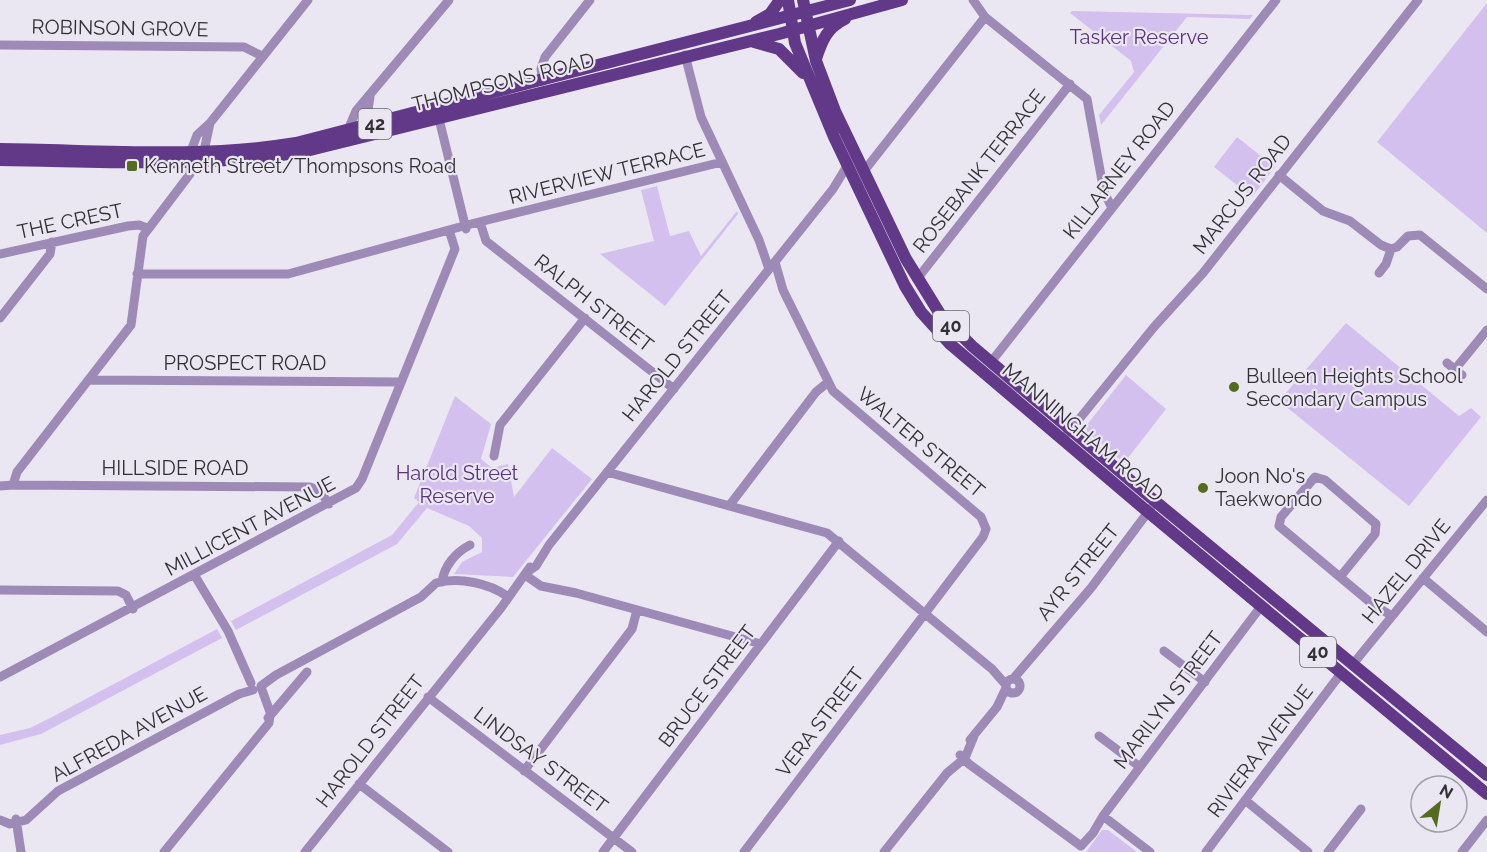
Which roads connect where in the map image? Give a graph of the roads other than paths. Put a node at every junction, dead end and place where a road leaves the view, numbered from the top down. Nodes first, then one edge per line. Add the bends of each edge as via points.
1 (308, 0) edge
2 (449, 0) edge
3 (590, 0) edge
4 (780, 0) edge
5 (788, 0) edge
6 (850, 0) edge
7 (902, 0) edge
8 (973, 0) edge
9 (1276, 0) edge
10 (1418, 0) edge
11 (827, 2) edge
12 (804, 5) edge
13 (860, 12) junction
14 (789, 16) junction
15 (985, 17) junction
16 (807, 26) junction
17 (792, 30) junction
18 (747, 35) junction
19 (0, 45) edge
20 (685, 56) junction
21 (260, 59) junction
22 (816, 61) junction
23 (808, 79) junction
24 (1070, 84) junction
25 (544, 86) junction
26 (370, 97) junction
27 (435, 116) junction
28 (367, 126) junction
29 (351, 130) junction
30 (361, 139) junction
31 (0, 149) edge
32 (195, 154) junction
33 (0, 160) edge
34 (722, 162) junction
35 (848, 166) junction
36 (864, 171) junction
37 (1280, 175) junction
38 (856, 183) junction
39 (1104, 186) junction
40 (832, 189) junction
41 (1119, 199) junction
42 (1112, 208) junction
43 (481, 224) junction
44 (465, 227) junction
45 (147, 228) junction
46 (450, 232) junction
47 (759, 240) junction
48 (52, 242) junction
49 (1391, 249) junction
50 (0, 254) edge
51 (772, 265) junction
52 (1379, 273) dead end
53 (137, 274) junction
54 (916, 279) junction
55 (1487, 289) edge
56 (783, 290) junction
57 (0, 318) edge
58 (585, 318) junction
59 (1487, 330) edge
60 (991, 362) junction
61 (1455, 369) dead end
62 (89, 380) junction
63 (400, 382) junction
64 (827, 383) junction
65 (674, 389) junction
66 (1074, 432) junction
67 (1064, 440) junction
68 (494, 456) dead end
69 (607, 472) junction
70 (13, 485) junction
71 (0, 486) edge
72 (1487, 500) edge
73 (1156, 501) junction
74 (329, 504) junction
75 (729, 506) junction
76 (1148, 513) junction
77 (839, 541) junction
78 (470, 545) dead end
79 (197, 574) junction
80 (525, 575) junction
81 (1340, 577) junction
82 (1423, 578) junction
83 (442, 582) junction
84 (0, 590) edge
85 (508, 597) junction
86 (1262, 605) junction
87 (133, 609) junction
88 (637, 610) junction
89 (925, 613) junction
90 (1389, 620) junction
91 (1487, 632) edge
92 (761, 644) junction
93 (1164, 651) dead end
94 (1353, 664) junction
95 (308, 672) dead end
96 (1342, 672) junction
97 (0, 677) edge
98 (1205, 682) junction
99 (256, 685) junction
100 (1011, 685) junction
101 (428, 697) junction
102 (269, 710) junction
103 (1099, 736) dead end
104 (964, 757) junction
105 (1140, 767) junction
106 (524, 771) junction
107 (1487, 775) edge
108 (359, 784) junction
109 (1487, 794) edge
110 (1245, 800) junction
111 (1361, 809) dead end
112 (0, 815) edge
113 (1103, 816) junction
114 (1487, 819) edge
115 (0, 820) edge
116 (16, 820) junction
117 (614, 838) junction
118 (896, 839) junction
119 (1078, 849) edge
120 (21, 852) edge
121 (164, 852) edge
122 (305, 852) edge
123 (447, 852) edge
124 (603, 852) edge
125 (632, 852) edge
126 (744, 852) edge
127 (884, 852) edge
128 (889, 852) edge
129 (1150, 852) edge
130 (1206, 852) edge
131 (1308, 852) edge
132 (1328, 852) edge
133 (1462, 852) edge

1 - 21 street
2 - 26 street
3 - 25 street via 545,57 541,69
4 - 18 main road
5 - 14 main road, MANNINGHAM ROAD / 40
6 - 11 main road, THOMPSONS ROAD / 42
7 - 13 main road, THOMPSONS ROAD / 42
8 - 15 street
9 - 41 street, KILLARNEY ROAD
10 - 37 street, MARCUS ROAD
11 - 12 main road, THOMPSONS ROAD / 42
12 - 14 main road, THOMPSONS ROAD / 42
12 - 16 main road, MANNINGHAM ROAD / 40
13 - 16 main road, THOMPSONS ROAD / 42
13 - 22 main road via 828,30
14 - 17 main road, MANNINGHAM ROAD / 40
14 - 18 main road, THOMPSONS ROAD / 42
15 - 24 street
15 - 36 street
16 - 17 main road, THOMPSONS ROAD / 42
16 - 22 main road, MANNINGHAM ROAD / 40
17 - 18 main road, THOMPSONS ROAD / 42
17 - 23 main road, MANNINGHAM ROAD / 40
18 - 20 main road, THOMPSONS ROAD / 42
18 - 23 main road via 779,49
18 - 25 main road, THOMPSONS ROAD / 42
19 - 21 street, ROBINSON GROVE via 248,47
20 - 25 main road, THOMPSONS ROAD / 42
20 - 34 street, WALTER STREET via 699,112
21 - 32 street via 210,123
22 - 36 main road, MANNINGHAM ROAD / 40
23 - 35 main road, MANNINGHAM ROAD / 40
24 - 39 street via 1088,101
24 - 54 street, ROSEBANK TERRACE
25 - 27 main road, THOMPSONS ROAD / 42
26 - 28 street
26 - 29 street via 353,116
27 - 28 main road, THOMPSONS ROAD / 42
27 - 30 main road, THOMPSONS ROAD / 42
27 - 44 street
28 - 29 main road, THOMPSONS ROAD / 42
28 - 30 street
29 - 30 street
29 - 32 main road, THOMPSONS ROAD / 42 via 273,146
30 - 32 main road, THOMPSONS ROAD / 42 via 272,157
31 - 32 main road, THOMPSONS ROAD / 42
32 - 33 main road, THOMPSONS ROAD / 42
32 - 45 street via 190,174
34 - 43 street, RIVERVIEW TERRACE
34 - 47 street, WALTER STREET
35 - 38 main road, MANNINGHAM ROAD / 40
35 - 40 street, HAROLD STREET
36 - 54 main road, MANNINGHAM ROAD / 40
37 - 49 street via 1323,211 1350,221
37 - 66 street, MARCUS ROAD via 1203,273 1150,332
38 - 40 street via 845,182
38 - 67 main road, MANNINGHAM ROAD / 40 via 905,286 925,317 950,344
39 - 41 street
39 - 42 street
40 - 51 street, HAROLD STREET
41 - 42 street, KILLARNEY ROAD
42 - 60 street, KILLARNEY ROAD
43 - 44 street, RIVERVIEW TERRACE
43 - 58 street, RALPH STREET via 493,245
44 - 46 street, RIVERVIEW TERRACE
45 - 48 street, THE CREST via 128,226
45 - 53 street via 141,240
46 - 53 street, RIVERVIEW TERRACE via 279,275
46 - 63 street, MILLICENT AVENUE via 451,255
47 - 51 street, WALTER STREET
47 - 51 street, WALTER STREET via 770,251
48 - 50 street, THE CREST
48 - 57 street via 50,254
49 - 52 street
49 - 55 street via 1408,236 1420,235
51 - 56 street, WALTER STREET
51 - 56 street, WALTER STREET
51 - 65 street, HAROLD STREET
53 - 62 street via 131,325
54 - 60 main road, MANNINGHAM ROAD / 40 via 940,314
56 - 64 street, WALTER STREET
58 - 65 street, RALPH STREET
58 - 68 street via 500,425
59 - 61 street
60 - 66 main road, MANNINGHAM ROAD / 40
62 - 63 street, PROSPECT ROAD
62 - 70 street via 17,472
63 - 74 street, MILLICENT AVENUE via 360,483
64 - 75 street
64 - 89 street, WALTER STREET via 836,395 986,523 983,537
65 - 69 street, HAROLD STREET
66 - 67 street, MARCUS ROAD
66 - 73 main road, MANNINGHAM ROAD / 40
67 - 76 main road, MANNINGHAM ROAD / 40
69 - 75 street
69 - 80 street, HAROLD STREET via 536,566
70 - 71 street, HILLSIDE ROAD
70 - 74 street, HILLSIDE ROAD via 310,486 320,490
72 - 82 street, HAZEL DRIVE
73 - 76 street, AYR STREET
73 - 94 main road, MANNINGHAM ROAD / 40
74 - 79 street, MILLICENT AVENUE
75 - 77 street via 823,532
76 - 86 main road, MANNINGHAM ROAD / 40
76 - 100 street, AYR STREET
77 - 89 street
77 - 92 street, BRUCE STREET
78 - 83 street, ALFREDA AVENUE via 446,568
79 - 87 street, MILLICENT AVENUE
79 - 99 street
80 - 85 street, HAROLD STREET
80 - 88 street via 538,585
81 - 81 street via 1278,524 1315,477 1325,480 1376,524 1375,534
81 - 90 street
82 - 90 street, HAZEL DRIVE
82 - 91 street
83 - 85 street via 482,584
83 - 99 street, ALFREDA AVENUE
84 - 87 street via 118,591
85 - 101 street, HAROLD STREET
86 - 96 main road, MANNINGHAM ROAD / 40
86 - 98 street, MARILYN STREET
87 - 97 street, MILLICENT AVENUE
88 - 92 street
88 - 106 street via 632,628
89 - 100 street
89 - 126 street, VERA STREET
90 - 94 street, HAZEL DRIVE
92 - 117 street, BRUCE STREET
93 - 98 street
94 - 107 main road, MANNINGHAM ROAD / 40
95 - 102 street via 282,704
96 - 109 main road, MANNINGHAM ROAD / 40
96 - 110 street, RIVIERA AVENUE
98 - 105 street, MARILYN STREET
99 - 102 street
99 - 116 street, ALFREDA AVENUE via 58,791
100 - 104 street, AYR STREET via 965,745
101 - 106 street, LINDSAY STREET
101 - 108 street, HAROLD STREET
102 - 121 street via 261,730
103 - 105 street
104 - 118 street, AYR STREET via 952,762
104 - 119 street via 1072,837
105 - 113 street, MARILYN STREET
106 - 117 street, LINDSAY STREET
108 - 122 street, HAROLD STREET
108 - 123 street
110 - 130 street, RIVIERA AVENUE
110 - 131 street
111 - 132 street
112 - 116 street
113 - 119 street, MARILYN STREET
113 - 129 street
114 - 133 street
115 - 116 street
116 - 120 street
117 - 124 street, BRUCE STREET
117 - 125 street, LINDSAY STREET
118 - 127 street, AYR STREET
118 - 128 street, AYR STREET

